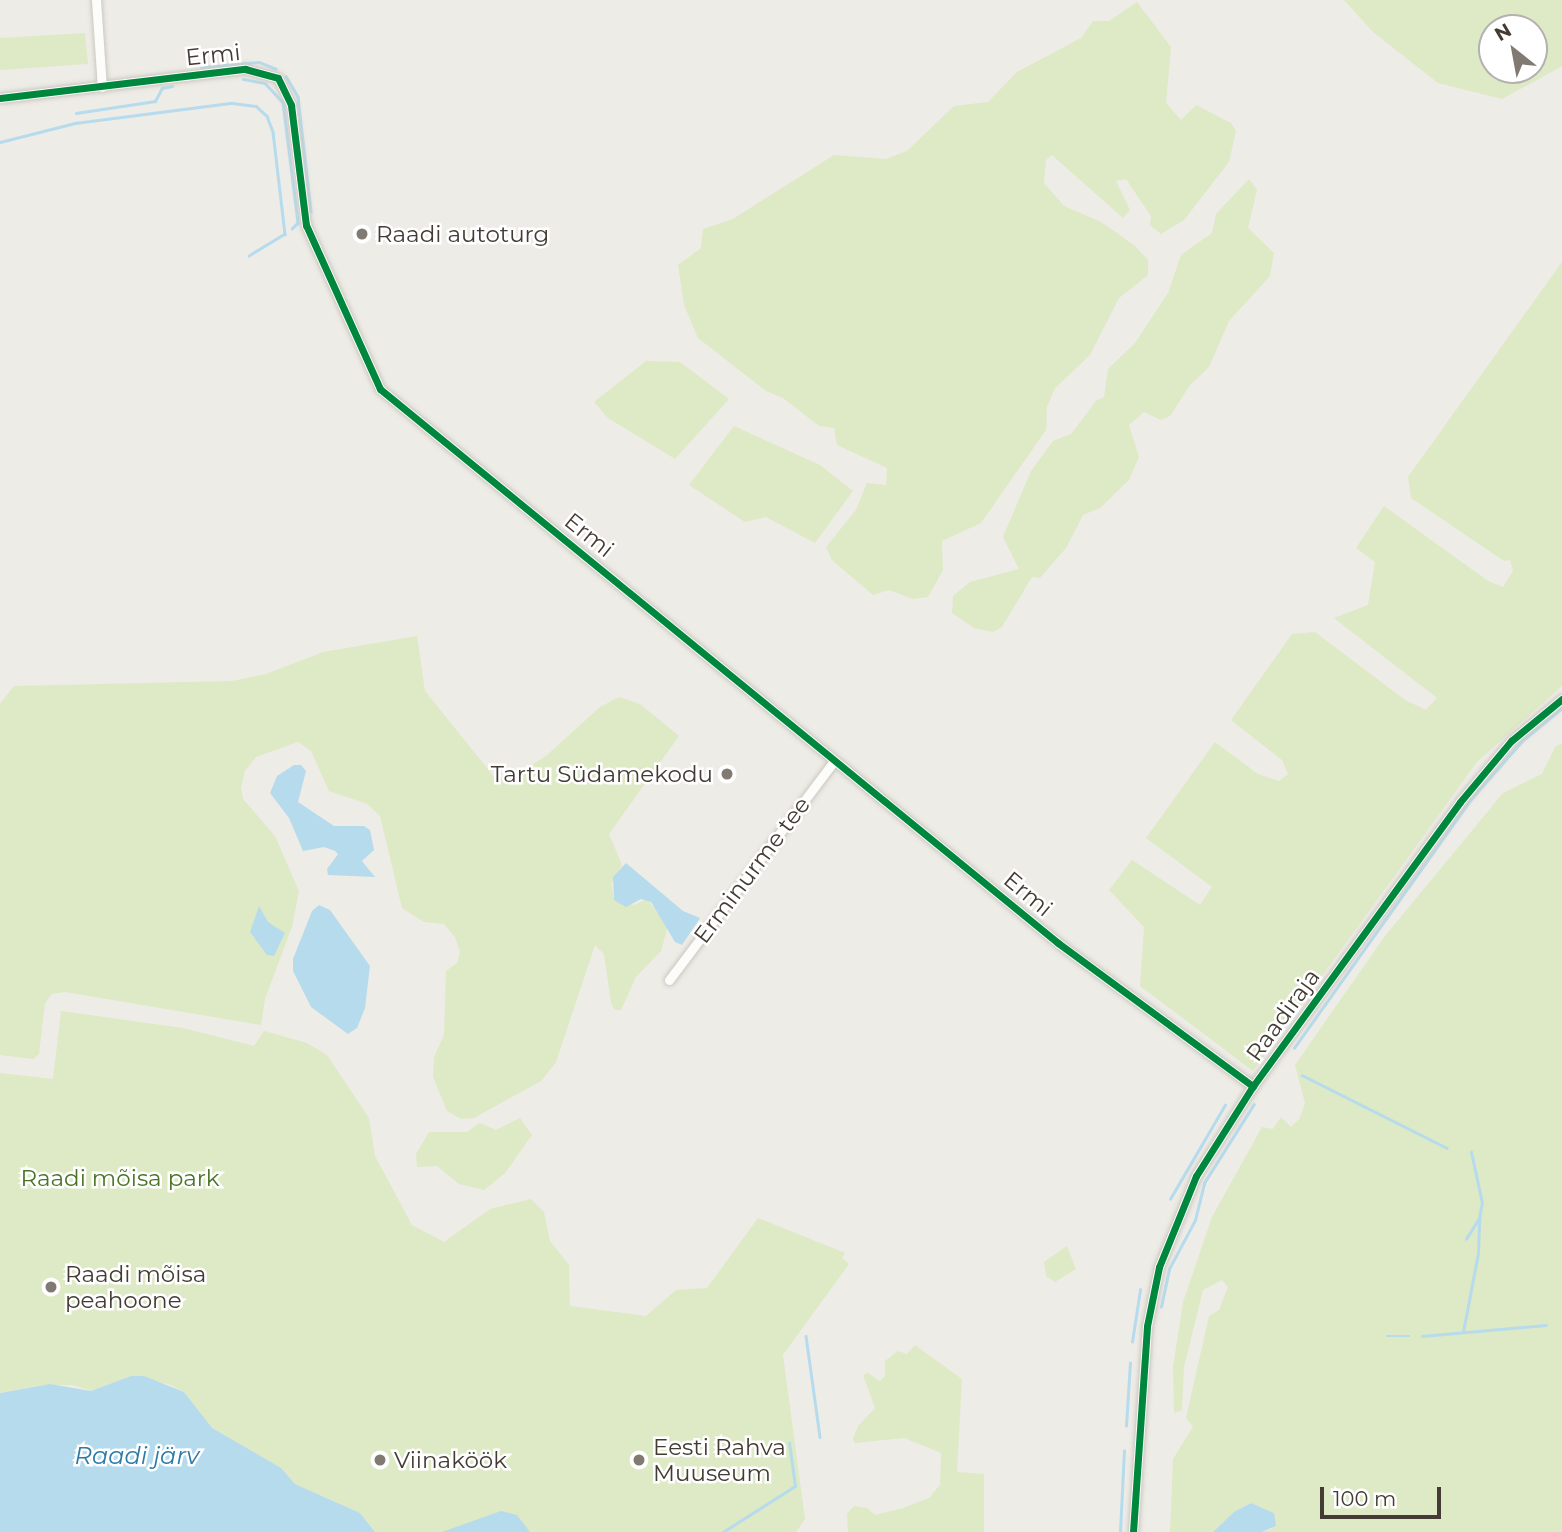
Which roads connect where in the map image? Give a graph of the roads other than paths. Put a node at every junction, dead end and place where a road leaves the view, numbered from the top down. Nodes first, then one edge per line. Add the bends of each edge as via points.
1 (96, 0) edge
2 (102, 87) junction
3 (1, 99) edge
4 (1562, 699) edge
5 (834, 761) junction
6 (669, 980) dead end
7 (1253, 1086) junction
8 (1133, 1532) edge

1 - 2 street
2 - 3 street, Ermi
2 - 5 street, Ermi via 245,69 278,78 291,105 306,225 380,389
4 - 7 street, Raadiraja via 1527,726 1481,775
5 - 6 street, Erminurme tee
5 - 7 street, Ermi via 1058,943
7 - 8 street, Raadiraja via 1196,1176 1156,1277 1143,1361

